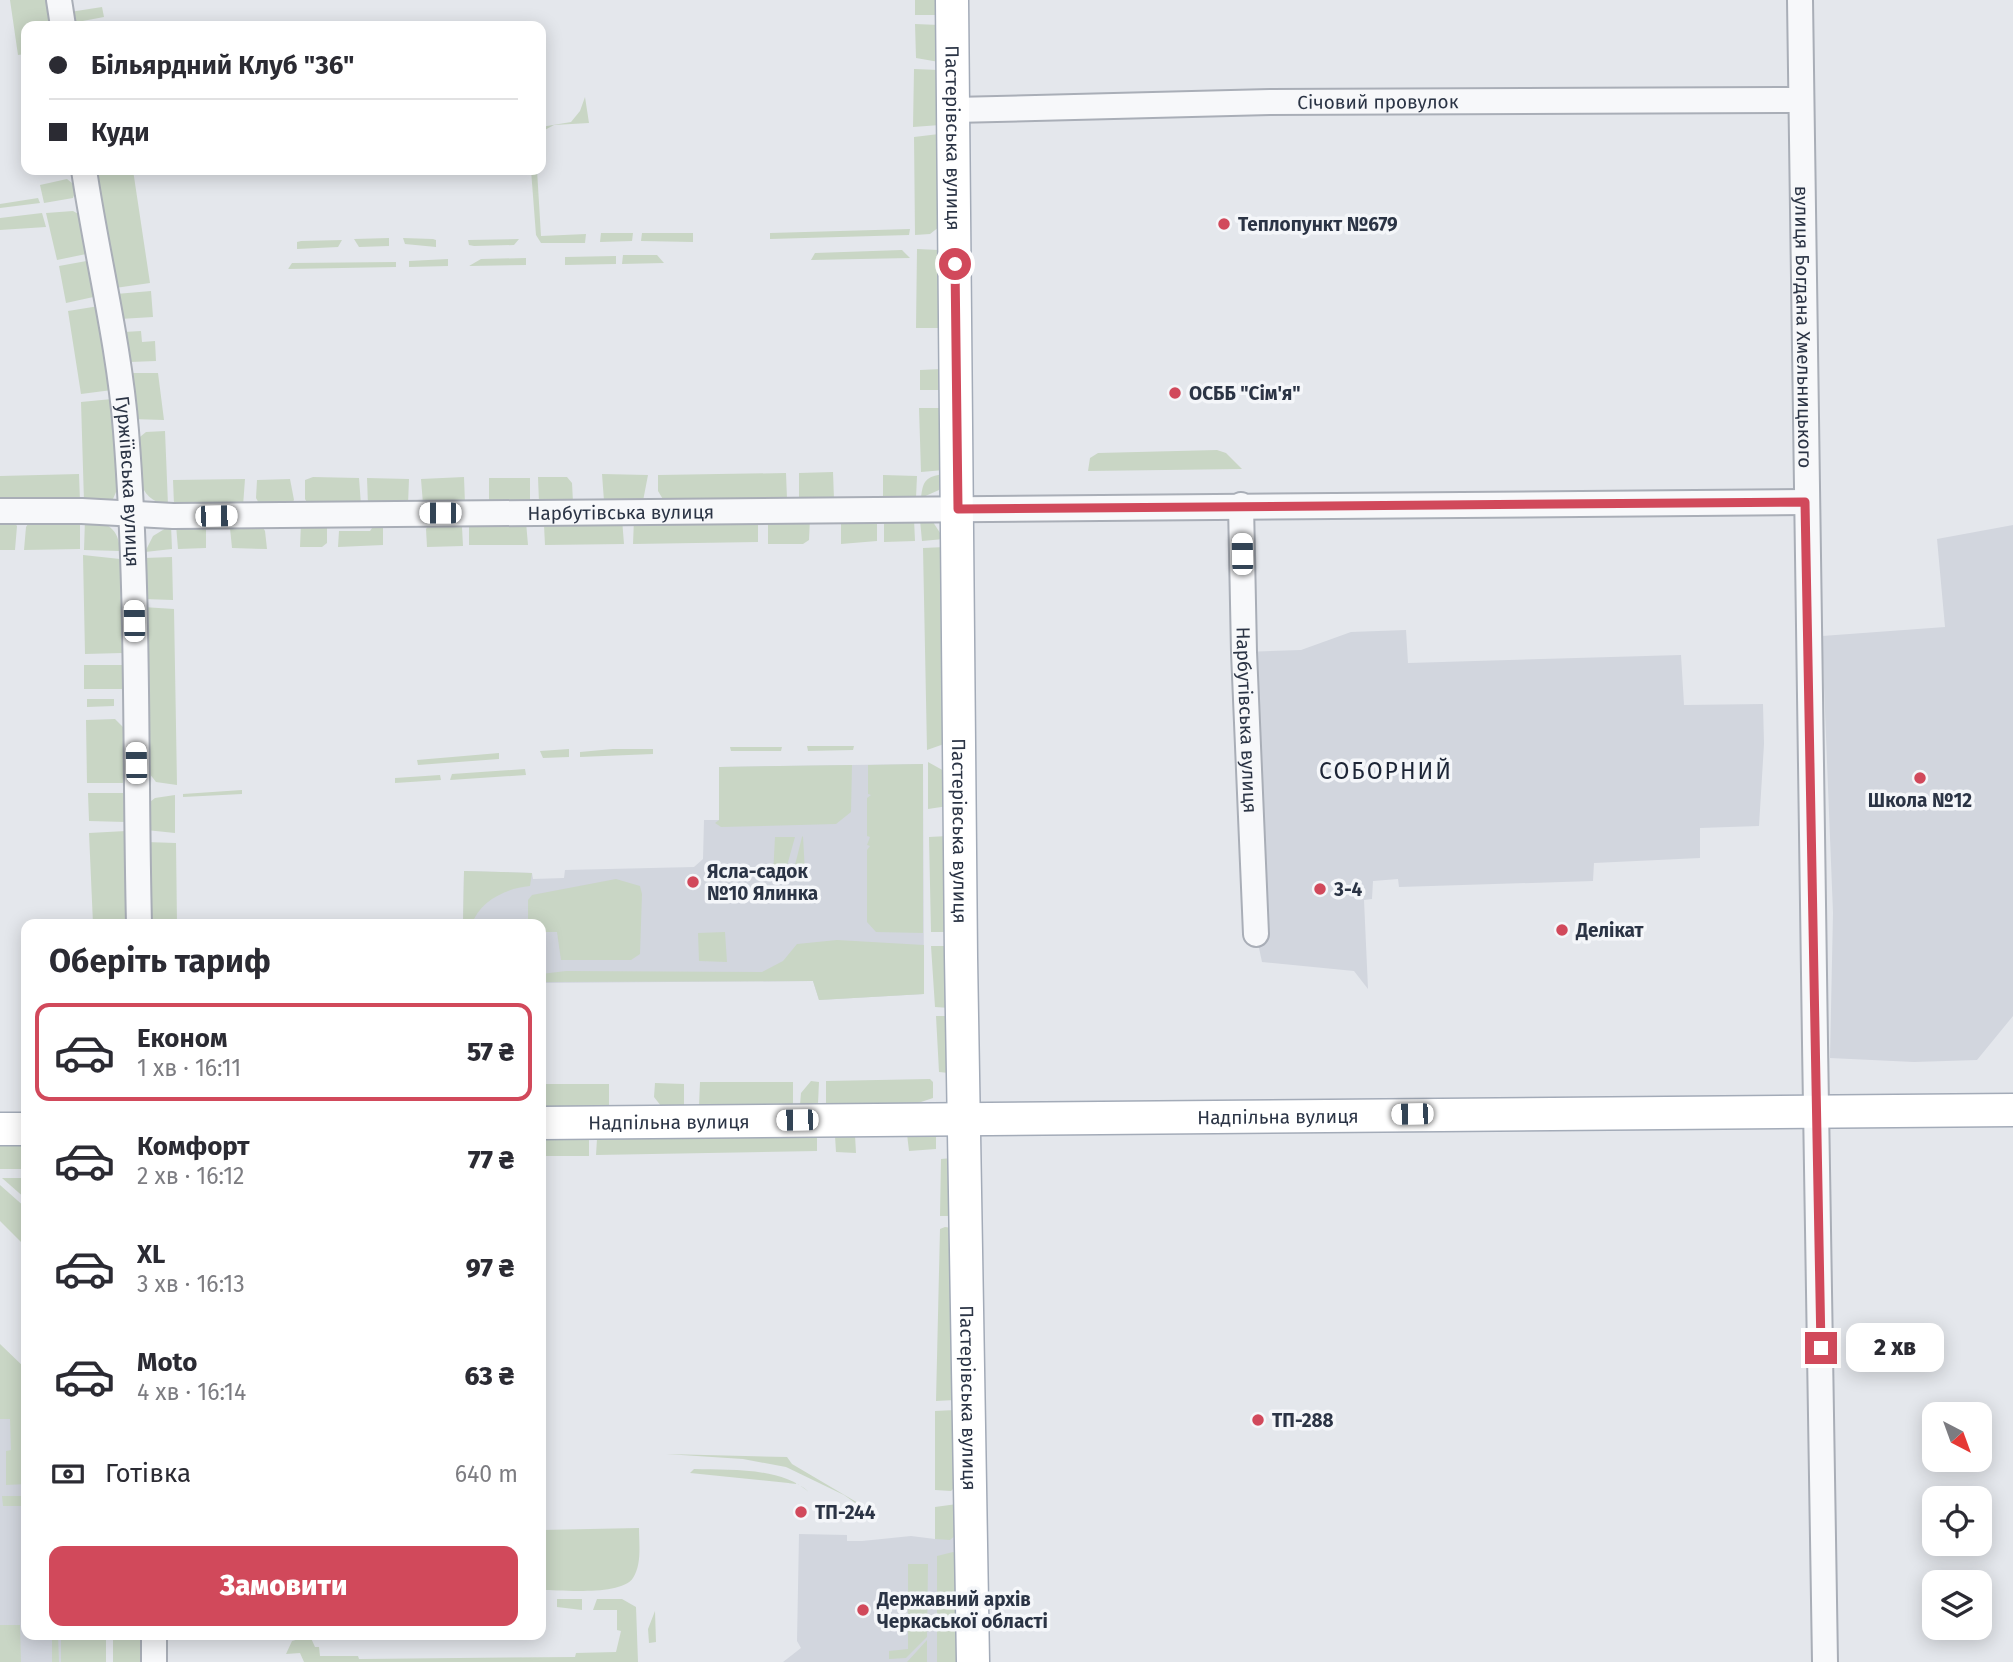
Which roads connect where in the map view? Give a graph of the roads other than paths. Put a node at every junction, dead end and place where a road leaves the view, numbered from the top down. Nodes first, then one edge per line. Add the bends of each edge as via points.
1 (60, 0) edge
2 (952, 0) edge
3 (1801, 0) edge
4 (62, 21) edge
5 (1801, 100) junction
6 (954, 110) junction
7 (85, 175) edge
8 (1805, 502) junction
9 (1241, 505) junction
10 (958, 509) junction
11 (0, 511) edge
12 (131, 513) junction
13 (139, 919) edge
14 (1256, 934) dead end
15 (2013, 1110) edge
16 (1817, 1111) junction
17 (964, 1118) junction
18 (546, 1123) edge
19 (0, 1129) edge
20 (21, 1129) edge
21 (154, 1640) edge
22 (154, 1662) edge
23 (973, 1662) edge
24 (1825, 1662) edge

1 - 4 street
2 - 6 main road, Пастерівська вулиця
3 - 5 street, вулиця Богдана Хмельницького
5 - 6 street, Січовий провулок via 1270,102
5 - 8 street, вулиця Богдана Хмельницького
6 - 10 main road, Пастерівська вулиця
7 - 12 street, Гуржіївська вулиця via 126,429
8 - 9 street, Нарбутівська вулиця
8 - 16 street, вулиця Богдана Хмельницького
9 - 10 street, Нарбутівська вулиця
9 - 14 street, Нарбутівська вулиця
10 - 12 street, Нарбутівська вулиця
10 - 17 main road, Пастерівська вулиця
11 - 12 street, Нарбутівська вулиця
12 - 13 street, Гуржіївська вулиця
15 - 16 main road, Надпільна вулиця
16 - 17 main road, Надпільна вулиця
16 - 24 street, вулиця Богдана Хмельницького
17 - 18 main road, Надпільна вулиця
17 - 23 main road, Пастерівська вулиця
19 - 20 main road
21 - 22 street

